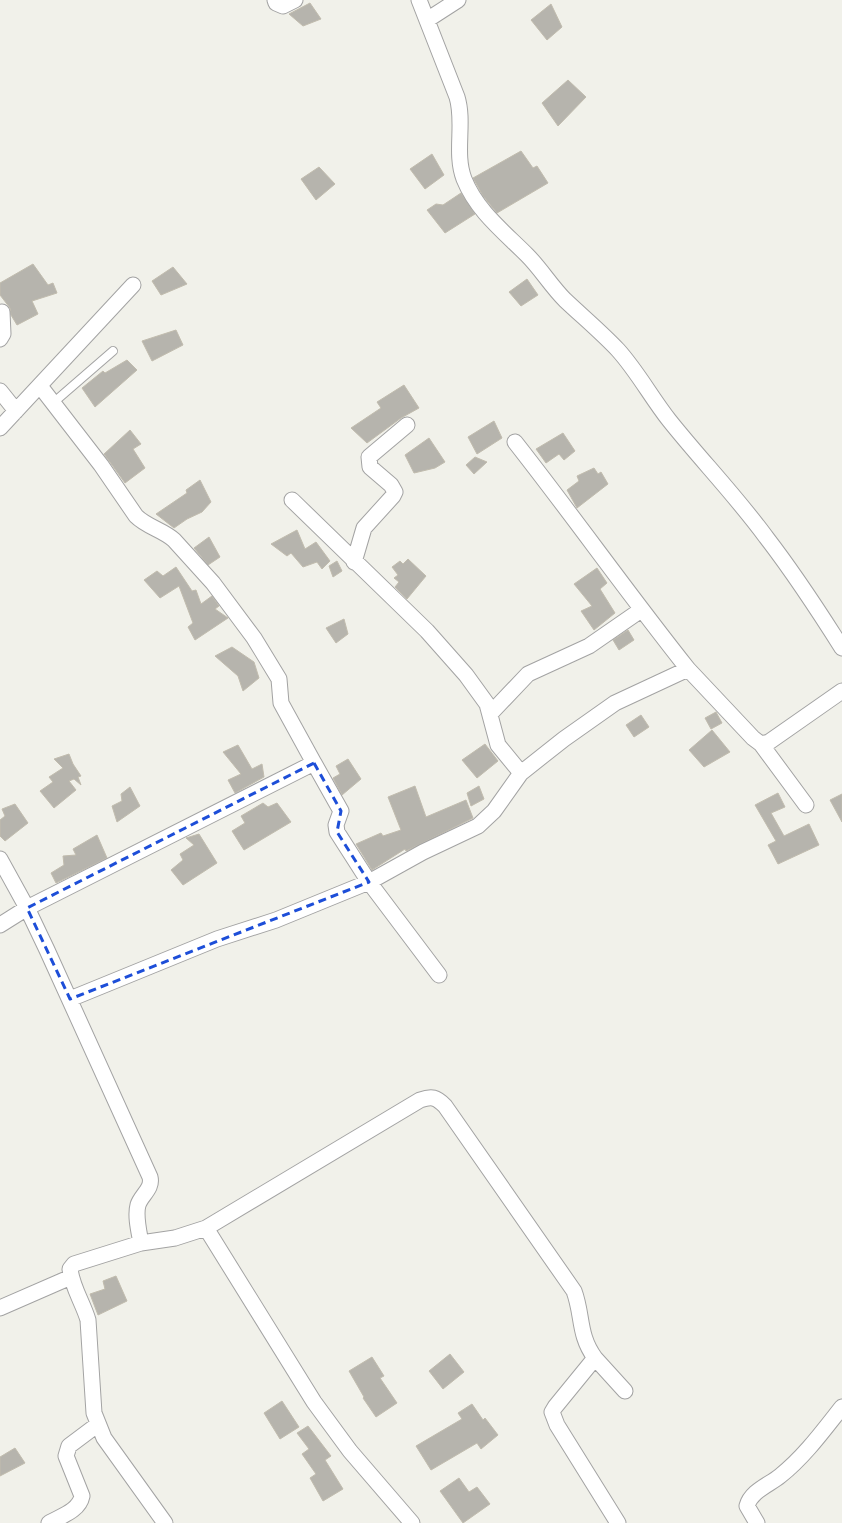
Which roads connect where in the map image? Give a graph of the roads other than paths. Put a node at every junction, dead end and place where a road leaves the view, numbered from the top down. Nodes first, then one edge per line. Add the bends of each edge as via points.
1 (275, 0) edge
2 (295, 0) edge
3 (419, 0) edge
4 (458, 0) edge
5 (427, 20) junction
6 (133, 285) dead end
7 (2, 312) dead end
8 (0, 339) edge
9 (113, 351) dead end
10 (40, 386) junction
11 (0, 391) edge
12 (52, 403) junction
13 (16, 411) junction
14 (407, 425) dead end
15 (0, 428) edge
16 (515, 442) dead end
17 (292, 500) dead end
18 (354, 562) junction
19 (641, 610) junction
20 (842, 648) edge
21 (688, 669) junction
22 (842, 691) edge
23 (490, 714) junction
24 (761, 744) junction
25 (314, 763) junction
26 (521, 773) junction
27 (806, 805) dead end
28 (0, 859) edge
29 (369, 882) junction
30 (27, 908) junction
31 (0, 925) edge
32 (439, 975) dead end
33 (70, 999) junction
34 (206, 1228) junction
35 (141, 1243) junction
36 (71, 1277) junction
37 (0, 1308) edge
38 (595, 1358) junction
39 (626, 1391) dead end
40 (842, 1407) edge
41 (98, 1425) junction
42 (49, 1523) edge
43 (165, 1523) edge
44 (412, 1523) edge
45 (618, 1523) edge
46 (757, 1523) edge

1 - 2 street via 283,6
3 - 5 street
4 - 5 street
5 - 20 street via 459,101 460,163 464,179 481,209 527,255 561,296 619,351 668,418 766,536
6 - 10 street
7 - 8 street via 3,334
9 - 12 lane
10 - 12 street
10 - 13 street
11 - 13 street
12 - 25 street via 101,465 136,516 174,540 213,583 254,638 279,679 281,703
13 - 15 street
14 - 18 street via 369,457 370,467 391,485 395,492 364,528
16 - 19 street
17 - 18 street
18 - 23 street via 427,631 466,675
19 - 21 street
19 - 23 street via 589,646 524,676
21 - 24 street
21 - 26 street via 610,706
22 - 24 street via 769,742
23 - 26 street via 498,744
24 - 27 street
25 - 29 street via 341,811 336,832
25 - 30 street
26 - 29 street via 494,811 478,826 423,852
28 - 30 street
29 - 32 street
29 - 33 street via 276,920 217,939
30 - 31 street
30 - 33 street
33 - 35 street via 150,1177 150,1186 137,1210
34 - 35 street via 175,1238
34 - 38 street via 420,1100 437,1098 574,1291 582,1334
34 - 44 street via 314,1402 350,1451
35 - 36 street via 74,1264 70,1269
36 - 37 street
36 - 41 street via 88,1320 94,1413
38 - 39 street
38 - 45 street via 552,1412 557,1425
40 - 46 street via 810,1448 782,1475 749,1499 747,1506
41 - 42 street via 66,1450 82,1496 81,1502 76,1508
41 - 43 street via 104,1438

